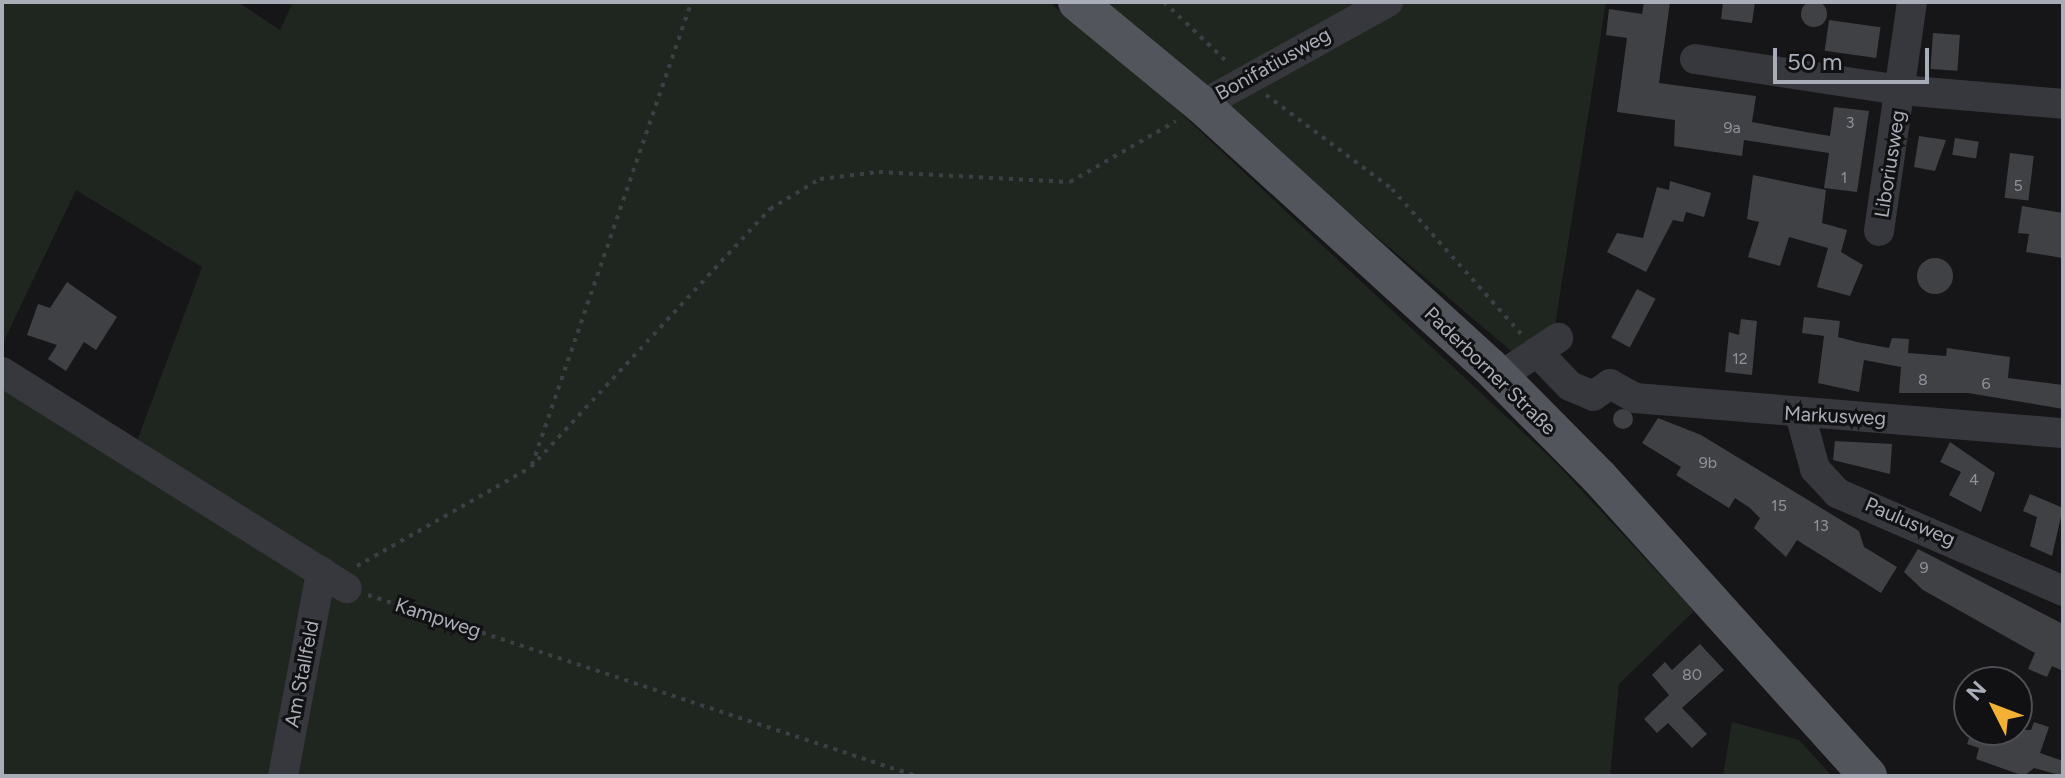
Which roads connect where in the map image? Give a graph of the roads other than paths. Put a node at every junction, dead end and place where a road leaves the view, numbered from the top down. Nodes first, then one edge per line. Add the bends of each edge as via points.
1 (1077, 2) edge
2 (1388, 2) edge
3 (1912, 2) edge
4 (1695, 59) dead end
5 (1901, 90) junction
6 (2063, 104) edge
7 (1202, 105) junction
8 (1879, 231) dead end
9 (2, 372) edge
10 (1499, 377) junction
11 (1800, 414) junction
12 (2063, 433) edge
13 (321, 572) junction
14 (347, 588) road end
15 (2063, 591) edge
16 (283, 776) edge
17 (1868, 776) edge

1 - 7 main road, Paderborner Straße
2 - 7 street, Bonifatiusweg via 1242,77
3 - 5 street, Liboriusweg
4 - 5 street
5 - 6 street
5 - 8 street, Liboriusweg
7 - 10 main road, Paderborner Straße
9 - 13 street
10 - 11 street, Markusweg via 1548,345 1570,386 1593,396 1610,384 1635,398
10 - 17 main road, Paderborner Straße
11 - 12 street, Markusweg
11 - 15 street, Paulusweg via 1815,469 1837,493
13 - 14 street
13 - 16 street, Am Stallfeld

